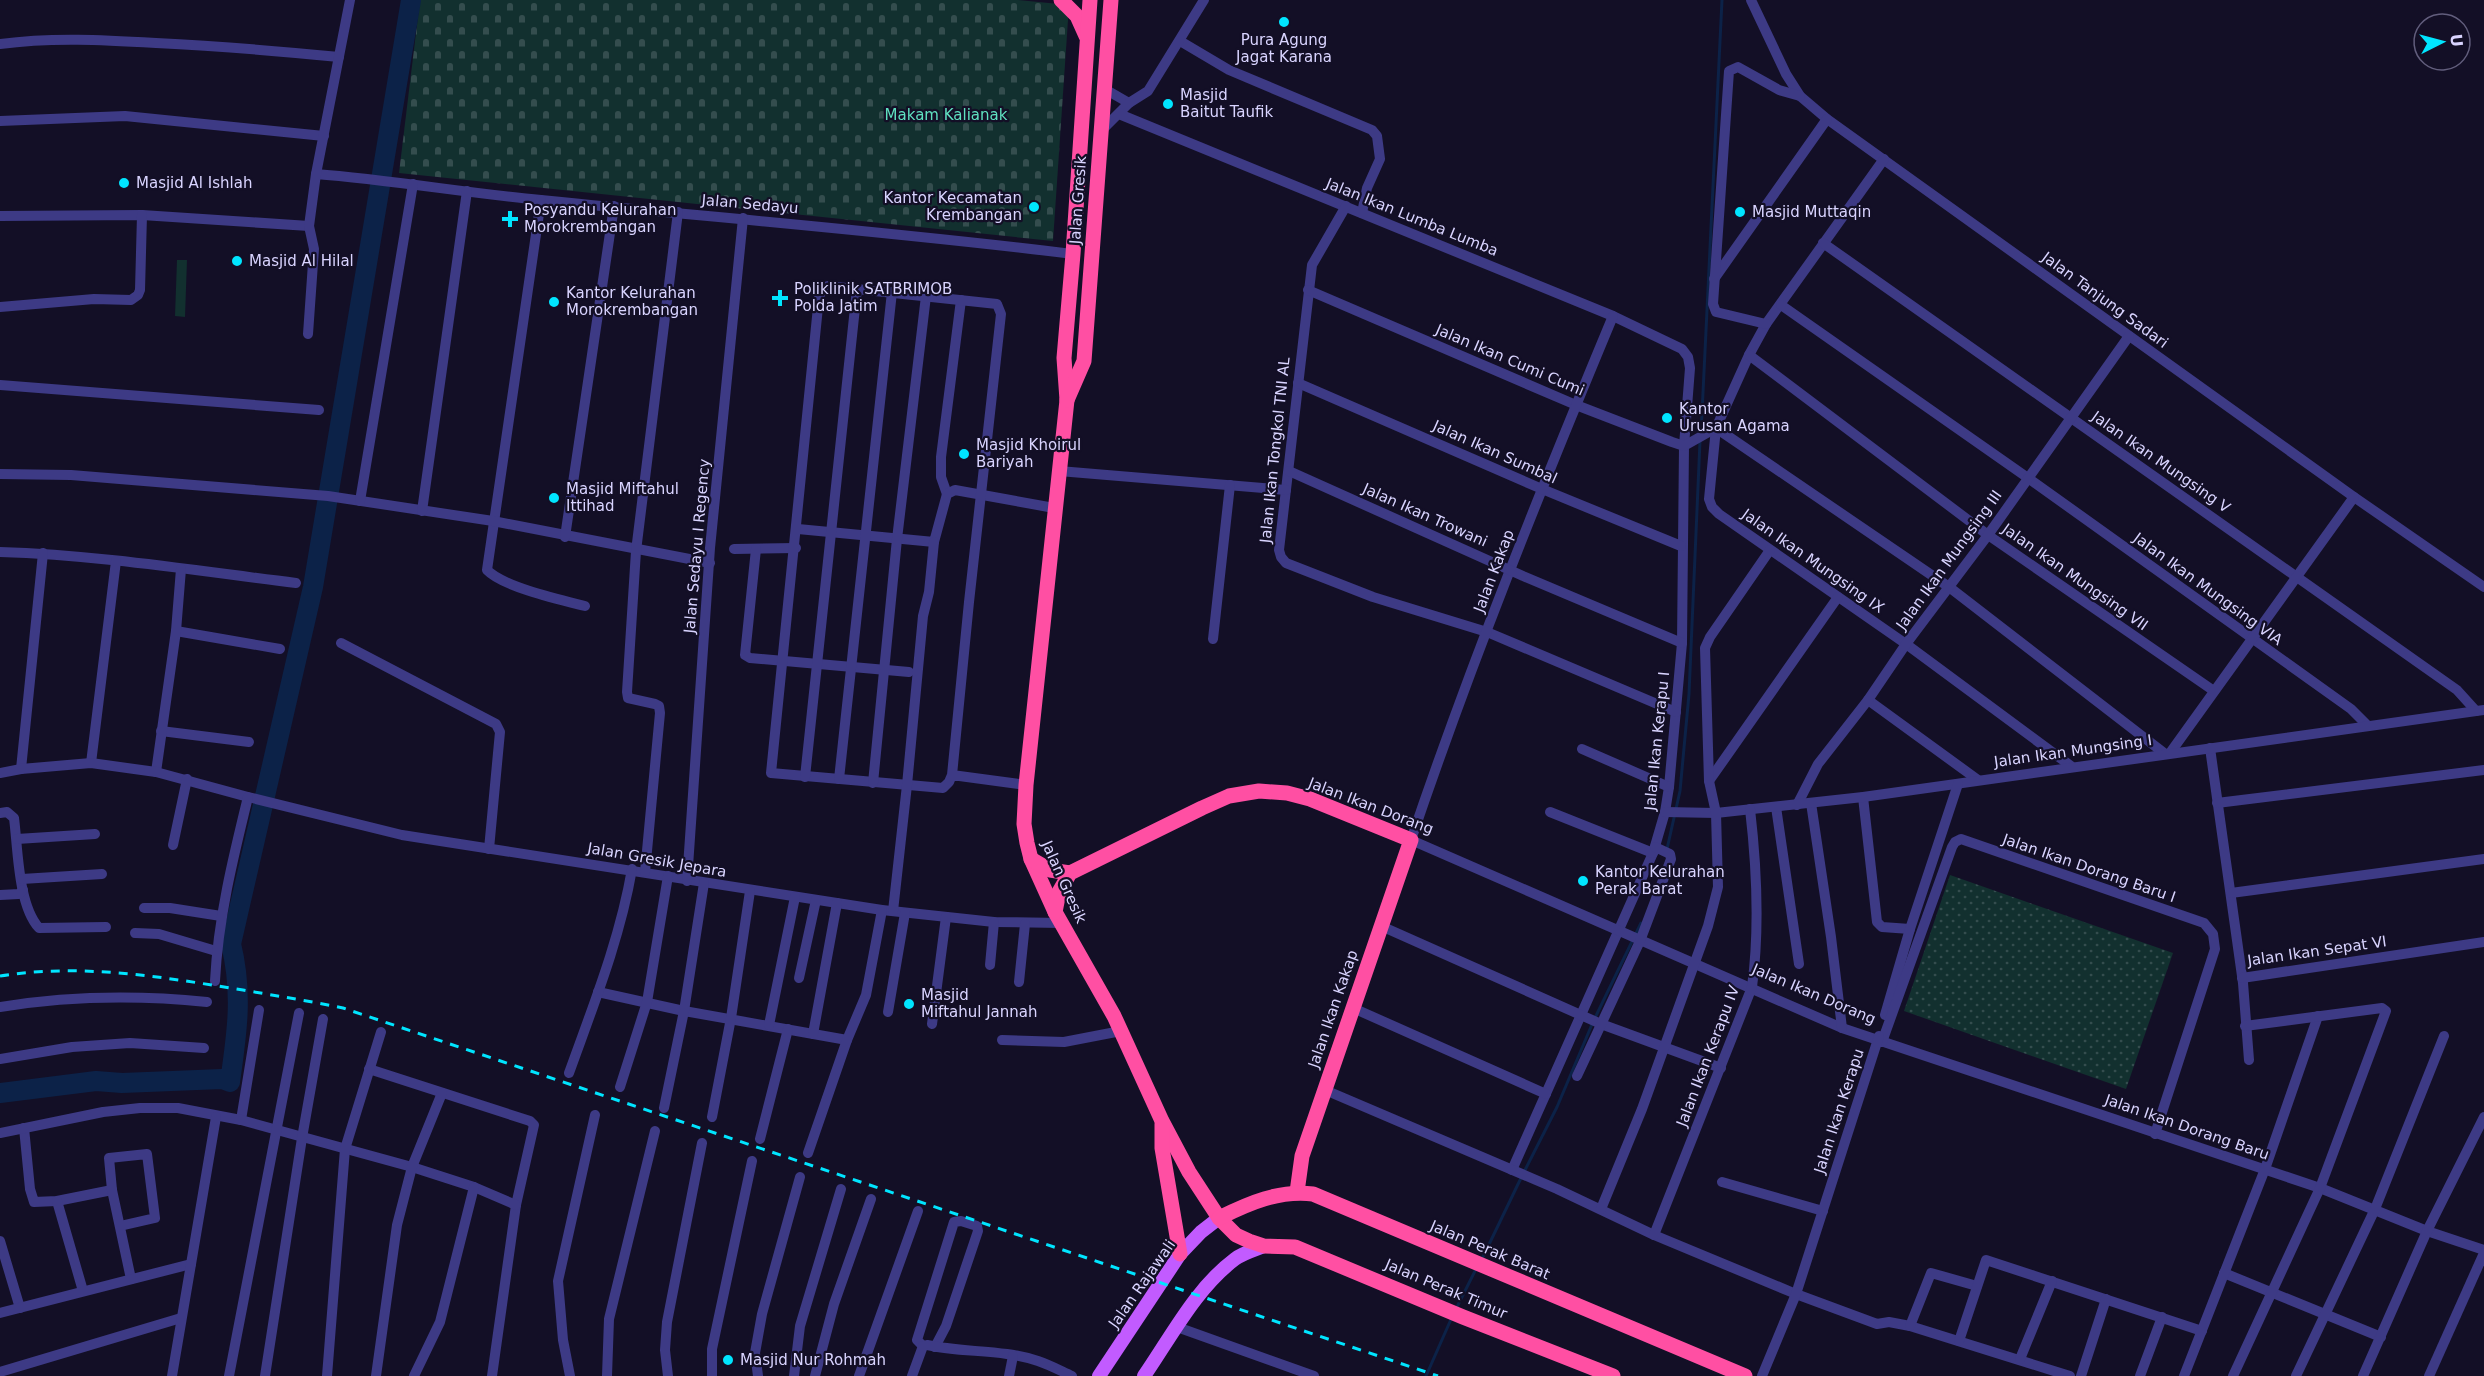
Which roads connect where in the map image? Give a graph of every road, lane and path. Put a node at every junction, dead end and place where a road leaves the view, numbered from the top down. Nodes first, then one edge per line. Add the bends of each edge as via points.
1 (350, 0) edge
2 (1061, 0) edge
3 (1090, 0) edge
4 (1111, 0) edge
5 (1204, 0) edge
6 (1751, 0) edge
7 (1088, 39) junction
8 (1180, 41) junction
9 (0, 44) edge
10 (339, 57) junction
11 (1103, 88) junction
12 (1800, 96) junction
13 (1129, 103) junction
14 (1119, 114) junction
15 (1827, 119) junction
16 (0, 121) edge
17 (1101, 131) junction
18 (324, 136) junction
19 (1884, 159) junction
20 (316, 174) junction
21 (413, 184) junction
22 (467, 191) junction
23 (541, 200) junction
24 (614, 206) junction
25 (1346, 207) junction
26 (678, 212) junction
27 (1362, 213) junction
28 (142, 215) junction
29 (0, 216) edge
30 (743, 218) junction
31 (309, 226) junction
32 (1823, 243) junction
33 (1073, 254) junction
34 (1714, 279) junction
35 (857, 289) junction
36 (1308, 290) junction
37 (892, 292) junction
38 (926, 296) junction
39 (962, 300) junction
40 (1781, 305) junction
41 (0, 307) edge
42 (1613, 316) junction
43 (1766, 324) junction
44 (308, 334) dead end
45 (2129, 336) junction
46 (1749, 355) junction
47 (1688, 357) joint
48 (1298, 382) junction
49 (0, 385) edge
50 (1067, 400) junction
51 (1576, 405) junction
52 (319, 410) dead end
53 (2071, 417) junction
54 (1715, 428) junction
55 (1684, 445) junction
56 (1059, 471) junction
57 (1289, 471) junction
58 (0, 474) edge
59 (2028, 478) junction
60 (1230, 485) junction
61 (1542, 489) junction
62 (1286, 490) junction
63 (982, 493) junction
64 (947, 494) junction
65 (2354, 497) junction
66 (360, 501) junction
67 (1054, 508) junction
68 (422, 511) junction
69 (493, 521) junction
70 (798, 529) junction
71 (830, 533) junction
72 (1988, 535) junction
73 (866, 536) junction
74 (565, 537) junction
75 (897, 539) junction
76 (934, 542) junction
77 (1681, 546) junction
78 (796, 548) junction
79 (734, 549) dead end
80 (756, 549) junction
81 (1770, 550) junction
82 (636, 551) junction
83 (0, 552) edge
84 (43, 553) junction
85 (116, 561) junction
86 (710, 563) junction
87 (181, 569) junction
88 (1510, 570) junction
89 (2297, 577) junction
90 (296, 583) dead end
91 (1949, 587) junction
92 (2484, 587) edge
93 (1838, 597) junction
94 (585, 606) dead end
95 (176, 631) junction
96 (1487, 632) junction
97 (1213, 639) dead end
98 (2252, 639) junction
99 (341, 643) dead end
100 (1682, 643) junction
101 (1906, 644) junction
102 (280, 649) dead end
103 (784, 661) junction
104 (816, 666) junction
105 (852, 666) junction
106 (885, 670) junction
107 (909, 672) dead end
108 (2214, 691) junction
109 (1868, 700) junction
110 (2480, 710) edge
111 (1676, 712) junction
112 (2368, 726) junction
113 (161, 731) junction
114 (249, 742) dead end
115 (2210, 748) junction
116 (1582, 749) dead end
117 (2167, 753) junction
118 (91, 762) junction
119 (2071, 766) junction
120 (21, 768) junction
121 (2484, 770) edge
122 (156, 772) junction
123 (0, 773) edge
124 (952, 775) junction
125 (805, 777) junction
126 (187, 779) junction
127 (839, 779) junction
128 (1978, 780) junction
129 (1709, 781) junction
130 (873, 783) junction
131 (1958, 784) junction
132 (908, 785) junction
133 (1026, 785) junction
134 (1669, 787) junction
135 (250, 797) junction
136 (1863, 797) junction
137 (1811, 803) junction
138 (2217, 803) junction
139 (1797, 805) junction
140 (1776, 807) junction
141 (1750, 809) junction
142 (1550, 812) dead end
143 (1670, 812) junction
144 (0, 813) edge
145 (1716, 813) junction
146 (95, 834) dead end
147 (17, 839) junction
148 (1411, 840) junction
149 (173, 845) dead end
150 (489, 849) junction
151 (1654, 850) junction
152 (1031, 859) junction
153 (2484, 859) edge
154 (632, 869) junction
155 (645, 872) junction
156 (1070, 873) junction
157 (102, 874) dead end
158 (669, 876) junction
159 (687, 879) junction
160 (704, 883) junction
161 (23, 885) junction
162 (750, 891) junction
163 (2231, 893) junction
164 (0, 894) edge
165 (795, 897) junction
166 (816, 900) junction
167 (837, 903) junction
168 (144, 908) dead end
169 (887, 911) junction
170 (905, 913) junction
171 (221, 916) junction
172 (946, 917) junction
173 (1058, 918) junction
174 (993, 922) junction
175 (1024, 924) junction
176 (1381, 926) junction
177 (106, 927) dead end
178 (1910, 929) junction
179 (1621, 930) junction
180 (135, 933) dead end
181 (1638, 940) junction
182 (2484, 942) edge
183 (216, 951) junction
184 (1694, 964) junction
185 (1799, 964) dead end
186 (990, 965) dead end
187 (799, 978) dead end
188 (2242, 978) junction
189 (215, 981) dead end
190 (1019, 982) dead end
191 (1752, 987) junction
192 (598, 992) junction
193 (207, 1002) dead end
194 (647, 1002) junction
195 (0, 1007) edge
196 (1353, 1008) junction
197 (259, 1010) dead end
198 (684, 1011) junction
199 (888, 1012) dead end
200 (299, 1013) dead end
201 (1584, 1015) junction
202 (2318, 1016) junction
203 (731, 1018) junction
204 (323, 1019) dead end
205 (1599, 1023) junction
206 (932, 1024) dead end
207 (769, 1026) junction
208 (2246, 1026) junction
209 (1842, 1028) junction
210 (788, 1029) junction
211 (1121, 1031) junction
212 (381, 1032) dead end
213 (813, 1034) junction
214 (2444, 1036) dead end
215 (847, 1040) junction
216 (1002, 1040) dead end
217 (1880, 1041) junction
218 (204, 1048) dead end
219 (1664, 1048) junction
220 (0, 1059) edge
221 (2249, 1060) dead end
222 (1720, 1068) junction
223 (369, 1069) junction
224 (569, 1073) dead end
225 (1577, 1076) dead end
226 (620, 1087) dead end
227 (1325, 1090) junction
228 (442, 1093) junction
229 (1546, 1094) junction
230 (664, 1108) dead end
231 (595, 1115) dead end
232 (216, 1117) junction
233 (712, 1117) dead end
234 (2484, 1117) edge
235 (241, 1120) junction
236 (1162, 1121) junction
237 (24, 1128) junction
238 (276, 1130) junction
239 (655, 1131) dead end
240 (0, 1133) edge
241 (2155, 1134) junction
242 (302, 1136) junction
243 (760, 1139) dead end
244 (702, 1143) dead end
245 (345, 1149) junction
246 (808, 1153) dead end
247 (752, 1161) dead end
248 (412, 1167) junction
249 (2265, 1169) junction
250 (1513, 1170) junction
251 (800, 1177) dead end
252 (1722, 1182) dead end
253 (474, 1187) junction
254 (2320, 1188) junction
255 (841, 1189) dead end
256 (112, 1190) junction
257 (1297, 1192) junction
258 (871, 1199) dead end
259 (57, 1201) junction
260 (516, 1205) junction
261 (1601, 1209) junction
262 (2375, 1209) junction
263 (918, 1211) dead end
264 (1822, 1211) junction
265 (1219, 1218) junction
266 (120, 1226) junction
267 (2427, 1231) junction
268 (1654, 1234) junction
269 (0, 1241) edge
270 (1264, 1246) junction
271 (2484, 1252) edge
272 (1180, 1254) junction
273 (191, 1264) junction
274 (2224, 1274) junction
275 (131, 1279) junction
276 (2052, 1281) junction
277 (1977, 1286) junction
278 (83, 1291) junction
279 (1796, 1293) junction
280 (2273, 1294) junction
281 (2106, 1299) junction
282 (20, 1308) junction
283 (0, 1313) edge
284 (2325, 1314) junction
285 (2162, 1317) junction
286 (181, 1318) junction
287 (1910, 1326) junction
288 (1177, 1327) junction
289 (2202, 1331) junction
290 (2381, 1337) junction
291 (1959, 1341) junction
292 (928, 1346) junction
293 (1013, 1356) junction
294 (2020, 1359) junction
295 (1714, 1370) edge
296 (0, 1372) edge
297 (169, 1375) edge
298 (229, 1376) edge
299 (265, 1376) edge
300 (327, 1376) edge
301 (376, 1376) edge
302 (414, 1376) edge
303 (492, 1376) edge
304 (570, 1376) edge
305 (607, 1376) edge
306 (668, 1376) edge
307 (712, 1376) edge
308 (758, 1376) edge
309 (795, 1376) edge
310 (815, 1376) edge
311 (859, 1376) edge
312 (912, 1376) edge
313 (1009, 1376) edge
314 (1072, 1376) edge
315 (1099, 1376) edge
316 (1144, 1376) edge
317 (1314, 1376) edge
318 (1613, 1376) edge
319 (1745, 1376) edge
320 (1762, 1376) edge
321 (2070, 1376) edge
322 (2081, 1376) edge
323 (2140, 1376) edge
324 (2184, 1376) edge
325 (2233, 1376) edge
326 (2296, 1376) edge
327 (2363, 1376) edge
328 (2429, 1376) edge

1 - 10 street
2 - 7 highway via 1077,16
3 - 7 highway, Jalan Gresik
4 - 11 highway, Jalan Gresik
5 - 8 street
6 - 12 street, Jalan Tanjung Sadari
7 - 33 highway, Jalan Gresik
8 - 13 street via 1148,91
8 - 27 street via 1229,70 1372,130 1377,136 1380,159 1367,188
9 - 10 street via 106,40
10 - 18 street
11 - 13 street
11 - 17 highway, Jalan Gresik
12 - 15 street, Jalan Tanjung Sadari
12 - 34 street via 1779,90 1738,67 1729,71
13 - 14 street
14 - 17 street
14 - 25 street, Jalan Ikan Lumba Lumba
15 - 19 street, Jalan Tanjung Sadari
15 - 34 street
16 - 18 street via 125,116
17 - 50 highway, Jalan Gresik via 1084,361
18 - 20 street
19 - 32 street
19 - 45 street, Jalan Tanjung Sadari
20 - 21 street, Jalan Sedayu
20 - 31 street
21 - 22 street, Jalan Sedayu
21 - 66 street
22 - 23 street, Jalan Sedayu
22 - 68 street
23 - 24 street, Jalan Sedayu
23 - 69 street
24 - 26 street, Jalan Sedayu
24 - 74 street
25 - 27 street, Jalan Ikan Lumba Lumba
25 - 36 street, Jalan Ikan Tongkol TNI AL via 1312,265
26 - 30 street, Jalan Sedayu
26 - 82 street
27 - 42 street, Jalan Ikan Lumba Lumba
28 - 29 street
28 - 31 street
28 - 41 street via 140,290 131,300
30 - 33 street, Jalan Sedayu
30 - 86 street, Jalan Sedayu I Regency
31 - 44 street via 314,249
32 - 40 street
32 - 53 street, Jalan Ikan Mungsing V
33 - 50 highway, Jalan Gresik via 1064,358
34 - 43 street via 1716,312
35 - 37 street
35 - 70 street via 828,286 819,297
35 - 71 street
36 - 48 street, Jalan Ikan Tongkol TNI AL
36 - 51 street, Jalan Ikan Cumi Cumi
37 - 38 street
37 - 73 street
38 - 39 street
38 - 75 street
39 - 63 street via 997,304 1001,314
39 - 64 street via 941,457 941,477
40 - 43 street
40 - 59 street, Jalan Ikan Mungsing VIA
42 - 47 street, Jalan Ikan Lumba Lumba via 1682,349
42 - 51 street, Jalan Kakap
43 - 46 street
45 - 53 street, Jalan Ikan Mungsing III
45 - 65 street, Jalan Tanjung Sadari
46 - 54 street
46 - 72 street, Jalan Ikan Mungsing VII
47 - 55 street, Jalan Ikan Kerapu I
48 - 57 street, Jalan Ikan Tongkol TNI AL
48 - 61 street, Jalan Ikan Sumbal
49 - 52 street
50 - 56 highway, Jalan Gresik
51 - 55 street, Jalan Ikan Cumi Cumi
51 - 61 street, Jalan Kakap
53 - 59 street, Jalan Ikan Mungsing III
53 - 89 street, Jalan Ikan Mungsing V
54 - 55 street
54 - 81 street, Jalan Ikan Mungsing IX via 1709,499 1712,507
54 - 91 street
55 - 77 street, Jalan Ikan Kerapu I
56 - 60 street
56 - 67 highway, Jalan Gresik
57 - 62 street, Jalan Ikan Tongkol TNI AL
57 - 88 street, Jalan Ikan Trowani
58 - 66 street via 71,475
59 - 72 street, Jalan Ikan Mungsing III
59 - 98 street, Jalan Ikan Mungsing VIA
60 - 62 street
60 - 97 street
61 - 77 street, Jalan Ikan Sumbal
61 - 88 street, Jalan Kakap
62 - 96 street, Jalan Ikan Tongkol TNI AL via 1279,550 1286,563 1372,597
63 - 64 street via 955,490
63 - 67 street
63 - 124 street
64 - 76 street
65 - 89 street
65 - 92 street, Jalan Tanjung Sadari
66 - 68 street
67 - 133 highway, Jalan Gresik
68 - 69 street
69 - 74 street
69 - 94 street via 487,572
70 - 71 street
70 - 78 street
71 - 73 street
71 - 104 street
72 - 91 street, Jalan Ikan Mungsing III
72 - 108 street, Jalan Ikan Mungsing VII
73 - 75 street
73 - 105 street
74 - 82 street
75 - 76 street
75 - 106 street
76 - 132 street via 929,592 922,616
77 - 100 street, Jalan Ikan Kerapu I
78 - 80 street
78 - 103 street
79 - 80 street
80 - 103 street via 745,655
81 - 93 street, Jalan Ikan Mungsing IX
81 - 129 street via 1705,648
82 - 86 street
82 - 155 street via 627,696 659,706 660,713
83 - 84 street
84 - 85 street
84 - 120 street
85 - 87 street
85 - 118 street
86 - 159 street, Jalan Sedayu I Regency
87 - 90 street
87 - 95 street
88 - 96 street, Jalan Kakap
88 - 100 street, Jalan Ikan Trowani
89 - 98 street
89 - 110 street, Jalan Ikan Mungsing V
91 - 101 street, Jalan Ikan Mungsing III
91 - 117 street
93 - 101 street, Jalan Ikan Mungsing IX
93 - 129 street
95 - 102 street
95 - 113 street
96 - 111 street, Jalan Ikan Tongkol TNI AL
96 - 148 street, Jalan Kakap
98 - 108 street
98 - 112 street, Jalan Ikan Mungsing VIA via 2351,709
99 - 150 street via 496,724 500,732
100 - 111 street, Jalan Ikan Kerapu I
101 - 109 street, Jalan Ikan Mungsing III
101 - 119 street, Jalan Ikan Mungsing IX
103 - 104 street
103 - 125 street via 771,773
104 - 105 street
104 - 125 street
105 - 106 street
105 - 127 street
106 - 107 street
106 - 130 street
108 - 117 street
109 - 128 street
109 - 139 street, Jalan Ikan Mungsing III via 1818,764
110 - 112 street, Jalan Ikan Mungsing I
111 - 134 street, Jalan Ikan Kerapu I
112 - 115 street, Jalan Ikan Mungsing I
113 - 114 street
113 - 122 street
115 - 117 street, Jalan Ikan Mungsing I
115 - 138 street, Jalan Ikan Sepat VI
116 - 134 street
117 - 119 street, Jalan Ikan Mungsing I
118 - 120 street, Jalan Gresik Jepara
118 - 122 street, Jalan Gresik Jepara
119 - 128 street, Jalan Ikan Mungsing I
120 - 123 street, Jalan Gresik Jepara
121 - 138 street
122 - 126 street, Jalan Gresik Jepara
124 - 132 street via 943,788
124 - 133 street
125 - 127 street
126 - 135 street, Jalan Gresik Jepara
126 - 149 street
127 - 130 street
128 - 131 street, Jalan Ikan Mungsing I
129 - 145 street
130 - 132 street
131 - 136 street, Jalan Ikan Mungsing I
131 - 178 street, Jalan Ikan Kerapu
132 - 169 street
133 - 152 highway, Jalan Gresik via 1024,824
134 - 143 street, Jalan Ikan Kerapu I
135 - 150 street, Jalan Gresik Jepara via 402,835
135 - 171 street
136 - 137 street, Jalan Ikan Mungsing I
136 - 178 street via 1877,922 1882,927
137 - 139 street, Jalan Ikan Mungsing I
137 - 209 street
138 - 163 street, Jalan Ikan Sepat VI
139 - 140 street, Jalan Ikan Mungsing I
140 - 141 street, Jalan Ikan Mungsing I
140 - 185 street
141 - 145 street, Jalan Ikan Mungsing I
141 - 191 street, Jalan Ikan Kerapu IV via 1757,911
142 - 151 street
143 - 145 street, Jalan Ikan Mungsing I
143 - 151 street, Jalan Ikan Kerapu I
144 - 147 street via 7,812 14,818
145 - 184 street via 1718,887
146 - 147 street
147 - 161 street
148 - 156 highway, Jalan Ikan Dorang via 1310,799 1259,791 1211,804
148 - 176 highway, Jalan Ikan Kakap
148 - 179 street, Jalan Ikan Dorang
150 - 154 street, Jalan Gresik Jepara
151 - 179 street, Jalan Ikan Kerapu I
151 - 181 street via 1670,854 1671,859
152 - 156 highway via 1050,870
152 - 173 highway, Jalan Gresik
153 - 163 street
154 - 155 street, Jalan Gresik Jepara
154 - 192 street via 626,907
155 - 158 street, Jalan Gresik Jepara
156 - 173 highway via 1059,892
157 - 161 street
158 - 159 street, Jalan Gresik Jepara
158 - 194 street
159 - 160 street, Jalan Gresik Jepara
160 - 162 street, Jalan Gresik Jepara
160 - 198 street
161 - 164 street via 19,894
161 - 177 street via 29,914 39,928
162 - 165 street, Jalan Gresik Jepara
162 - 203 street
163 - 188 street, Jalan Ikan Sepat VI
165 - 166 street, Jalan Gresik Jepara
165 - 207 street
166 - 167 street, Jalan Gresik Jepara
166 - 187 street
167 - 169 street, Jalan Gresik Jepara
167 - 213 street
168 - 171 street
169 - 170 street, Jalan Gresik Jepara
169 - 215 street via 866,995
170 - 172 street, Jalan Gresik Jepara
170 - 199 street
171 - 183 street
172 - 174 street, Jalan Gresik Jepara
172 - 206 street
173 - 175 street, Jalan Gresik Jepara
173 - 211 highway, Jalan Gresik
174 - 175 street, Jalan Gresik Jepara
174 - 186 street
175 - 190 street
176 - 196 highway, Jalan Ikan Kakap
176 - 201 street
178 - 217 street, Jalan Ikan Kerapu
179 - 181 street, Jalan Ikan Dorang
179 - 201 street, Jalan Ikan Kerapu I
180 - 183 street via 159,934
181 - 184 street, Jalan Ikan Dorang
181 - 205 street
182 - 188 street, Jalan Ikan Sepat VI
183 - 189 street
184 - 191 street, Jalan Ikan Dorang
184 - 219 street
188 - 208 street
191 - 209 street, Jalan Ikan Dorang
191 - 222 street, Jalan Ikan Kerapu IV
192 - 194 street
192 - 224 street
193 - 195 street via 137,996
194 - 198 street
194 - 226 street
196 - 227 highway, Jalan Ikan Kakap
196 - 229 street
197 - 235 street
198 - 203 street
198 - 230 street
200 - 238 street
201 - 205 street
201 - 229 street, Jalan Ikan Kerapu I
202 - 208 street
202 - 249 street
202 - 254 street via 2382,1008 2386,1011
203 - 207 street
203 - 233 street
204 - 242 street
205 - 219 street
205 - 225 street
207 - 210 street
208 - 221 street
209 - 217 street, Jalan Ikan Dorang
210 - 213 street
210 - 243 street
211 - 216 street via 1065,1042
211 - 236 highway, Jalan Gresik
212 - 223 street
213 - 215 street
214 - 262 street
215 - 246 street
217 - 241 street, Jalan Ikan Dorang Baru
217 - 241 street, Jalan Ikan Dorang Baru I via 1952,847 1961,839 2204,923 2213,934 2214,949
217 - 264 street, Jalan Ikan Kerapu
218 - 220 street via 130,1043 72,1047
219 - 222 street
219 - 261 street
222 - 268 street, Jalan Ikan Kerapu IV
223 - 228 street
223 - 245 street
227 - 250 street
227 - 257 highway, Jalan Ikan Kakap via 1302,1156
228 - 248 street
228 - 260 street via 534,1125
229 - 250 street, Jalan Ikan Kerapu I
231 - 304 street via 558,1281
232 - 235 street
232 - 237 street via 178,1108 140,1108
232 - 273 street
234 - 267 street
235 - 238 street
236 - 265 highway, Jalan Gresik
236 - 272 highway via 1163,1159
237 - 240 street
237 - 259 street via 31,1199 39,1203
238 - 242 street
238 - 298 street
239 - 305 street via 609,1319
241 - 249 street, Jalan Ikan Dorang Baru
242 - 245 street
242 - 299 street
244 - 306 street via 667,1322
245 - 248 street
245 - 300 street
247 - 307 street via 712,1349
248 - 253 street
248 - 301 street via 397,1225
249 - 254 street, Jalan Ikan Dorang Baru
249 - 274 street
250 - 261 street
251 - 308 street via 762,1314 755,1353
252 - 264 street
253 - 260 street
253 - 302 street via 440,1322
254 - 262 street, Jalan Ikan Dorang Baru
254 - 280 street
255 - 309 street via 800,1326
256 - 259 street
256 - 266 street
256 - 266 street via 109,1158 142,1153 149,1158 155,1218
257 - 265 highway, Jalan Perak Barat via 1276,1195
257 - 295 highway, Jalan Perak Barat via 1313,1194
258 - 310 street via 834,1304
259 - 278 street
260 - 303 street
261 - 268 street
262 - 267 street, Jalan Ikan Dorang Baru
262 - 284 street
263 - 311 street
264 - 279 street, Jalan Ikan Kerapu
265 - 270 highway, Jalan Gresik via 1236,1235
265 - 272 main road, Jalan Rajawali
266 - 275 street
267 - 271 street, Jalan Ikan Dorang Baru
267 - 290 street
268 - 279 street
269 - 282 street
270 - 288 main road via 1236,1259 1217,1274
270 - 318 highway, Jalan Perak Timur via 1295,1247
271 - 328 street
272 - 315 main road, Jalan Rajawali
273 - 275 street
273 - 286 street
274 - 280 street
274 - 289 street
275 - 278 street
276 - 277 street via 1986,1260
276 - 281 street
276 - 294 street
277 - 287 street via 1931,1273
277 - 291 street
278 - 282 street
279 - 287 street via 1877,1324
279 - 320 street, Jalan Ikan Kerapu
280 - 284 street
280 - 325 street
281 - 285 street
281 - 322 street
282 - 283 street
284 - 290 street
284 - 326 street
285 - 289 street
285 - 323 street
286 - 296 street
286 - 297 street
287 - 291 street
288 - 316 main road
288 - 317 street
289 - 324 street
290 - 327 street
291 - 294 street
292 - 292 street via 917,1340 954,1222 977,1226 946,1326
292 - 293 street
292 - 312 street
293 - 313 street
293 - 314 street via 1037,1360
294 - 321 street
295 - 319 highway, Jalan Perak Barat

